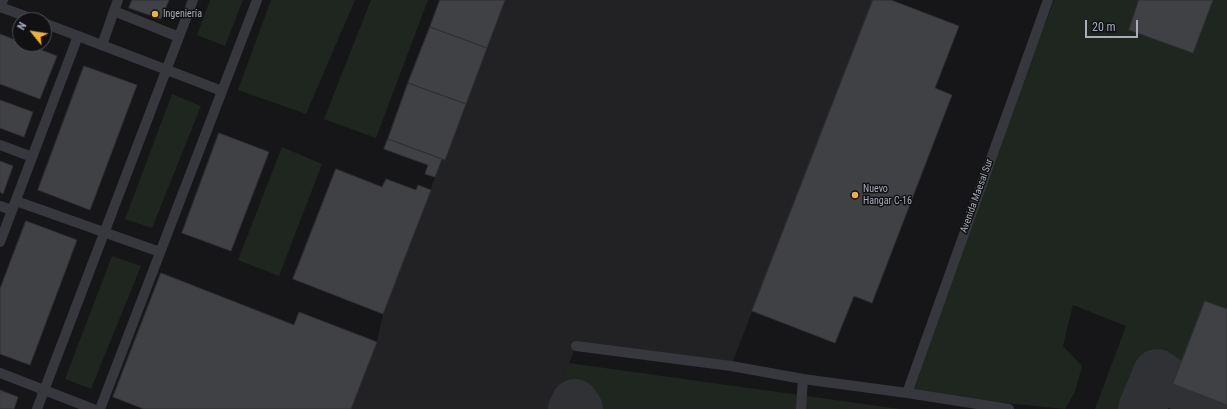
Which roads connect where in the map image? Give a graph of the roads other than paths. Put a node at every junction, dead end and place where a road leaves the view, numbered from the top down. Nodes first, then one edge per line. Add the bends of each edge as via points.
1 (3, 0) edge
2 (118, 0) edge
3 (194, 0) edge
4 (257, 0) edge
5 (1048, 0) edge
6 (0, 7) edge
7 (114, 11) junction
8 (14, 12) edge
9 (52, 26) edge
10 (78, 36) junction
11 (179, 37) junction
12 (102, 45) junction
13 (167, 69) junction
14 (222, 91) junction
15 (0, 145) edge
16 (32, 157) junction
17 (14, 205) junction
18 (0, 206) edge
19 (104, 232) junction
20 (0, 242) edge
21 (160, 252) junction
22 (576, 346) dead end
23 (0, 373) edge
24 (803, 379) junction
25 (44, 390) junction
26 (907, 393) junction
27 (37, 409) edge
28 (93, 409) edge
29 (100, 409) edge
30 (801, 409) edge
31 (1009, 409) edge

1 - 6 lane
2 - 7 lane
3 - 11 lane
4 - 14 lane
5 - 26 lane, Avenida Maesal Sur
6 - 8 lane
7 - 11 lane
7 - 12 lane
9 - 10 lane
10 - 12 lane
10 - 16 lane
11 - 13 lane
12 - 13 lane
13 - 14 lane
13 - 19 lane
14 - 21 lane
15 - 16 lane
16 - 17 lane
17 - 18 lane
17 - 19 lane
17 - 20 lane
19 - 21 lane
19 - 25 lane
21 - 29 lane
22 - 24 lane via 731,366
23 - 25 lane
24 - 26 lane
24 - 30 lane
25 - 27 lane
25 - 28 lane
26 - 31 lane

